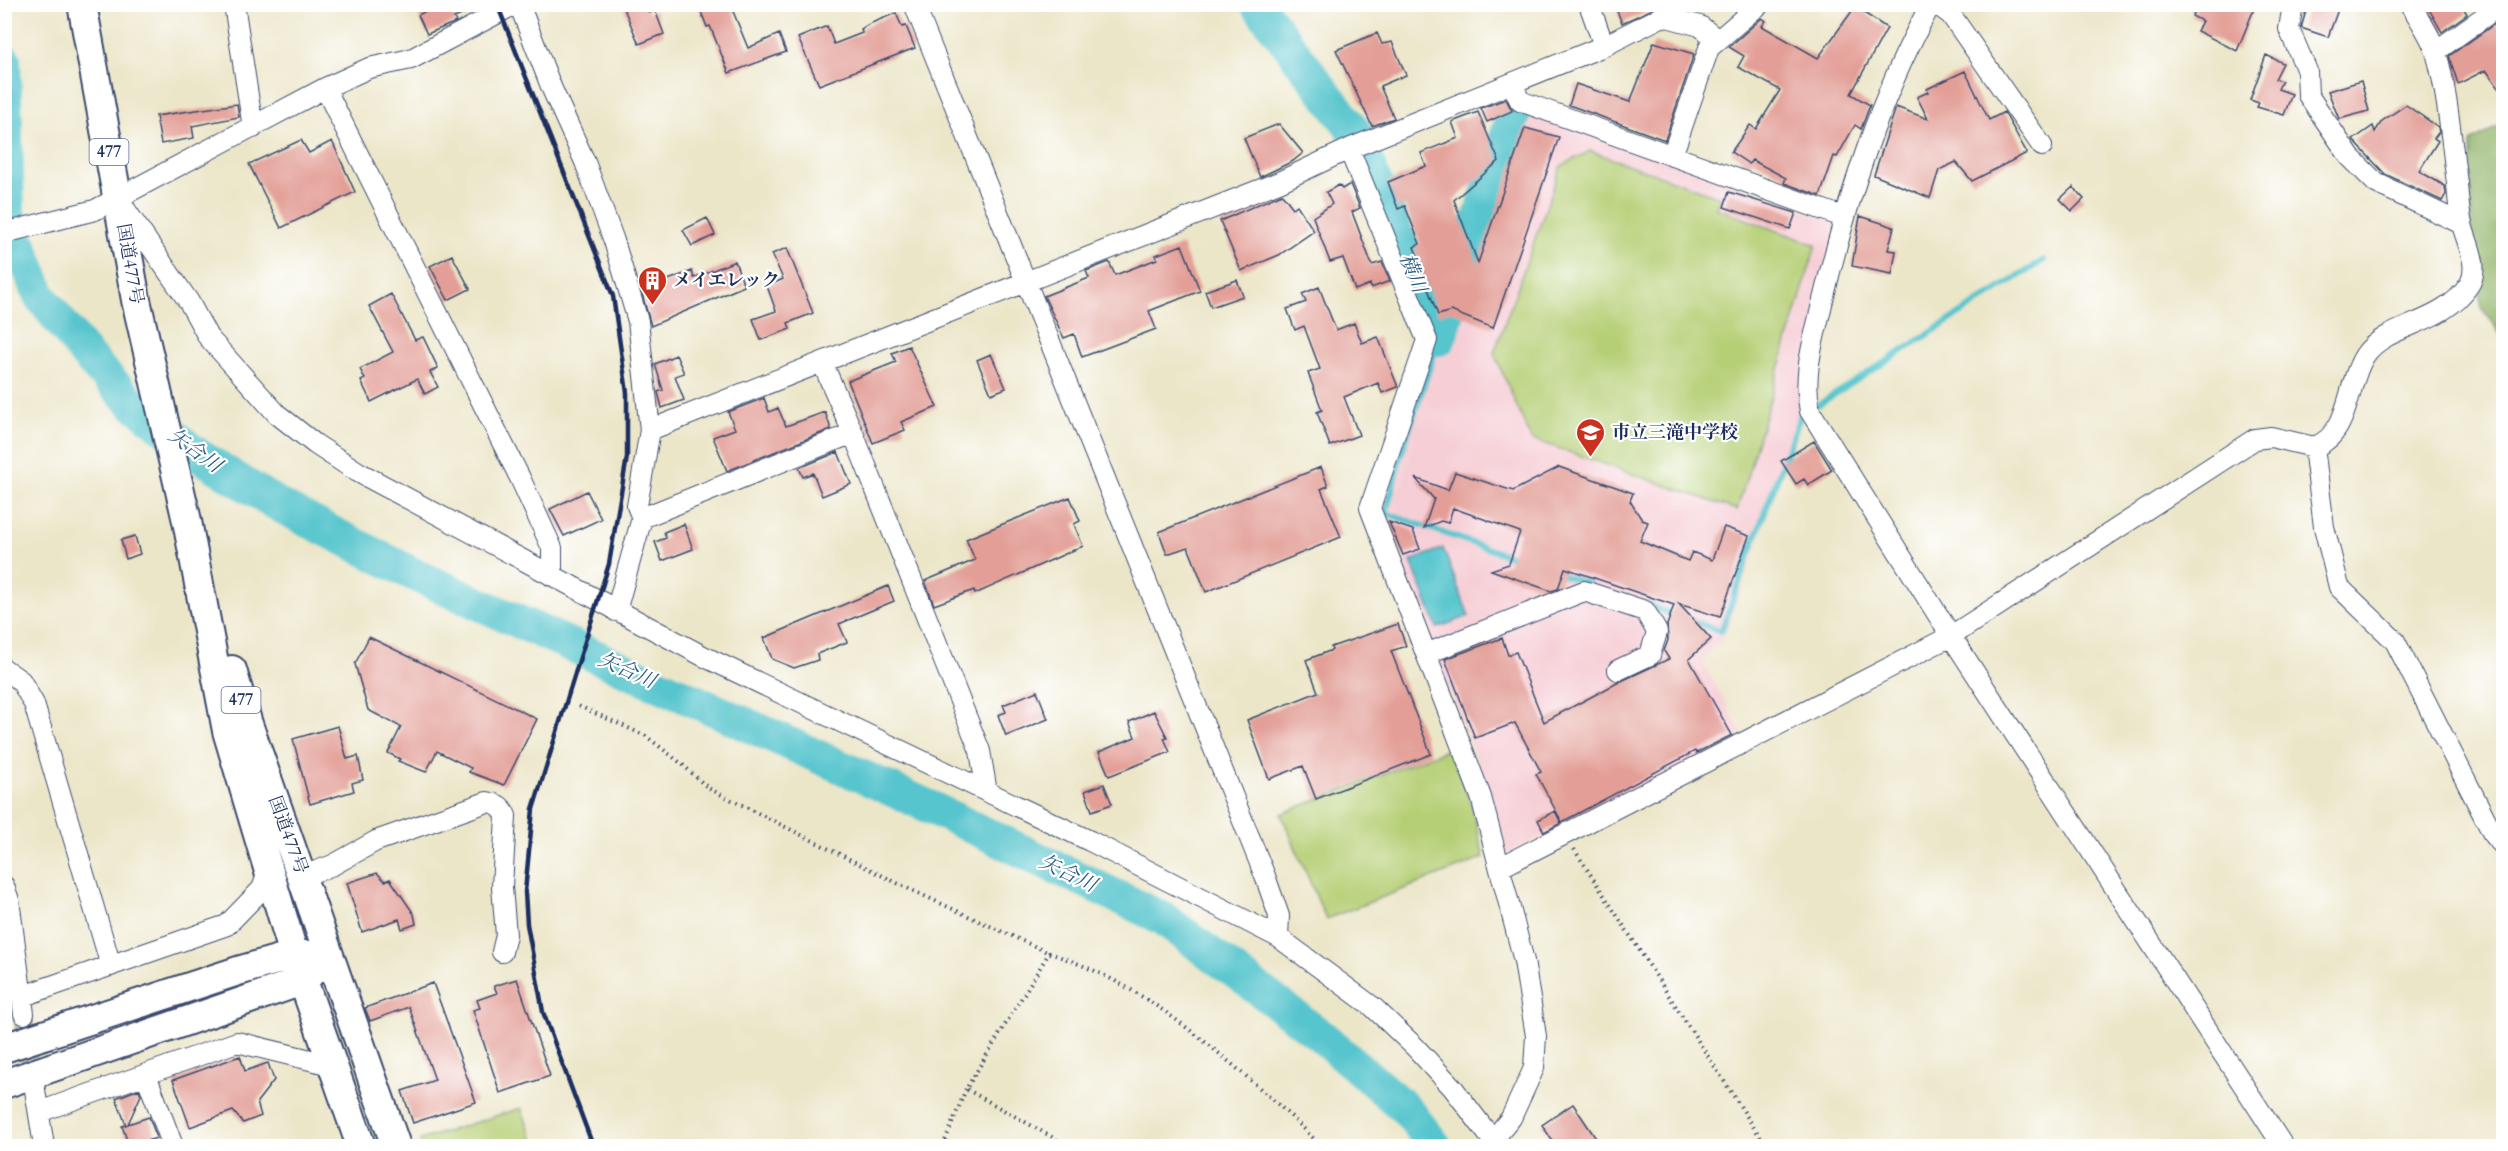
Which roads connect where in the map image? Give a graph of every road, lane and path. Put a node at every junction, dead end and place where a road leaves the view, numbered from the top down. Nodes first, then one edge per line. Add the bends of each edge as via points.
1 (82, 4) edge
2 (234, 4) edge
3 (517, 4) edge
4 (914, 4) edge
5 (1589, 4) edge
6 (1760, 4) edge
7 (1931, 4) edge
8 (1936, 4) edge
9 (2293, 4) edge
10 (2410, 4) edge
11 (2502, 4) edge
12 (1719, 40) junction
13 (1604, 46) junction
14 (2436, 51) junction
15 (1512, 84) junction
16 (325, 88) junction
17 (253, 128) junction
18 (1355, 146) junction
19 (2042, 146) dead end
20 (1672, 156) junction
21 (107, 205) junction
22 (1843, 217) junction
23 (2462, 224) junction
24 (4, 233) edge
25 (1024, 281) junction
26 (822, 362) junction
27 (650, 430) junction
28 (854, 433) junction
29 (2314, 447) junction
30 (642, 518) junction
31 (187, 521) junction
32 (552, 576) junction
33 (616, 611) junction
34 (1951, 636) junction
35 (1426, 654) junction
36 (4, 669) edge
37 (1618, 670) dead end
38 (579, 706) dead end
39 (987, 792) junction
40 (1564, 833) junction
41 (2504, 846) edge
42 (1501, 867) junction
43 (269, 869) junction
44 (303, 876) junction
45 (4, 886) edge
46 (1278, 937) junction
47 (502, 952) dead end
48 (1049, 953) junction
49 (328, 956) junction
50 (111, 966) junction
51 (298, 968) junction
52 (4, 1048) edge
53 (331, 1065) junction
54 (146, 1075) junction
55 (4, 1084) edge
56 (966, 1089) junction
57 (35, 1090) tunnel mouth
58 (39, 1112) junction
59 (1495, 1143) edge
60 (44, 1146) edge
61 (173, 1146) edge
62 (361, 1146) edge
63 (396, 1146) edge
64 (943, 1146) edge
65 (1068, 1146) edge
66 (1321, 1146) edge
67 (1766, 1146) edge
68 (2283, 1146) edge

1 - 21 highway, 国道477号 / 477
2 - 17 street
3 - 16 street via 411,59 369,68
3 - 27 street via 585,162 614,241 638,321
4 - 25 street
5 - 13 street
6 - 12 street
7 - 22 street via 1898,68
8 - 19 street via 1951,15
9 - 23 street via 2289,29 2307,70 2308,95 2350,158 2376,183
10 - 14 street
11 - 14 street
12 - 13 street via 1700,26 1663,16
12 - 20 street via 1707,53
13 - 15 street
14 - 23 street
15 - 18 street
15 - 20 street via 1520,101
16 - 17 street
16 - 32 street via 525,488 552,548
17 - 21 street
18 - 25 street via 1279,182
18 - 35 street via 1427,340 1370,508
20 - 22 street
21 - 24 street
21 - 31 highway, 国道477号 / 477 via 136,300
21 - 32 street via 189,302 208,338 277,414 358,472
22 - 34 street via 1807,377 1810,411
23 - 29 street via 2474,270 2470,284 2432,318 2384,338 2367,353 2356,371 2338,428 2330,439
25 - 26 street
25 - 46 street via 1265,876 1280,916
26 - 27 street
26 - 28 street
27 - 30 street via 637,506
28 - 30 street
28 - 39 street via 980,751
29 - 34 street via 2271,437 2255,439
29 - 41 street via 2324,527 2339,587 2395,641 2494,836
30 - 33 street
31 - 43 highway, 国道477号 / 477 via 227,731
31 - 44 highway, 国道477号 / 477 via 248,724
32 - 33 street
33 - 39 street via 775,693
34 - 40 street
34 - 68 street
35 - 37 street via 1584,591 1645,611 1657,632 1650,655
35 - 42 street via 1481,797
36 - 50 street via 21,681 34,704
38 - 48 path via 646,736 708,788 907,888
39 - 46 street
40 - 42 street
40 - 67 path
42 - 59 street via 1524,961 1536,1053 1524,1093
43 - 50 street via 262,889 227,925
43 - 51 highway, 国道477号 / 477
44 - 47 street via 333,865 376,841 487,802 496,804 503,807 506,816 502,887 506,935
44 - 49 highway, 国道477号 / 477
45 - 50 street via 24,1005
46 - 59 street via 1390,1023 1453,1088
48 - 56 path
48 - 66 path via 1081,963 1120,983 1183,1022
49 - 51 highway
49 - 63 highway, 国道477号 / 477
51 - 52 highway
51 - 53 highway, 国道477号 / 477
51 - 55 highway
53 - 54 street via 237,1042
53 - 62 highway, 国道477号 / 477
54 - 58 street
54 - 61 street
56 - 64 path
56 - 65 path
57 - 58 street
58 - 60 street

